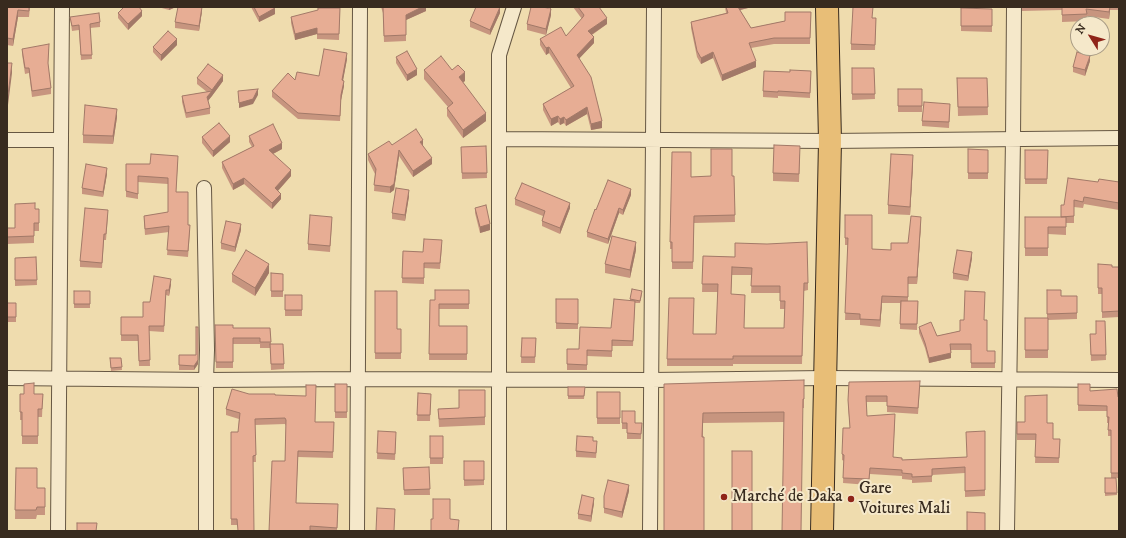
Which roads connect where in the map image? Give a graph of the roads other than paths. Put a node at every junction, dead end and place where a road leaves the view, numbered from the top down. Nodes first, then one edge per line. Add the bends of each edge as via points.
1 (62, 7) edge
2 (360, 7) edge
3 (514, 7) edge
4 (654, 7) edge
5 (827, 7) edge
6 (1014, 7) edge
7 (1119, 138) edge
8 (500, 139) junction
9 (1013, 139) junction
10 (7, 140) edge
11 (61, 140) junction
12 (653, 140) junction
13 (830, 140) junction
14 (204, 188) dead end
15 (7, 378) edge
16 (59, 378) junction
17 (826, 378) junction
18 (358, 379) junction
19 (206, 380) junction
20 (499, 380) junction
21 (652, 380) junction
22 (1010, 380) junction
23 (1119, 380) edge
24 (58, 531) edge
25 (206, 531) edge
26 (357, 531) edge
27 (499, 531) edge
28 (650, 531) edge
29 (822, 531) edge
30 (1007, 531) edge

1 - 11 street
2 - 18 street
3 - 8 street via 499,55
4 - 12 street
5 - 13 main road
6 - 9 street
7 - 9 street
8 - 12 street
8 - 20 street
9 - 13 street
9 - 22 street
10 - 11 street
11 - 16 street
12 - 13 street
12 - 21 street
13 - 17 main road
14 - 19 street
15 - 16 street
16 - 19 street
16 - 24 street
17 - 21 street
17 - 22 street
17 - 29 main road
18 - 19 street
18 - 20 street
18 - 26 street
19 - 25 street
20 - 21 street
20 - 27 street
21 - 28 street
22 - 23 street
22 - 30 street

